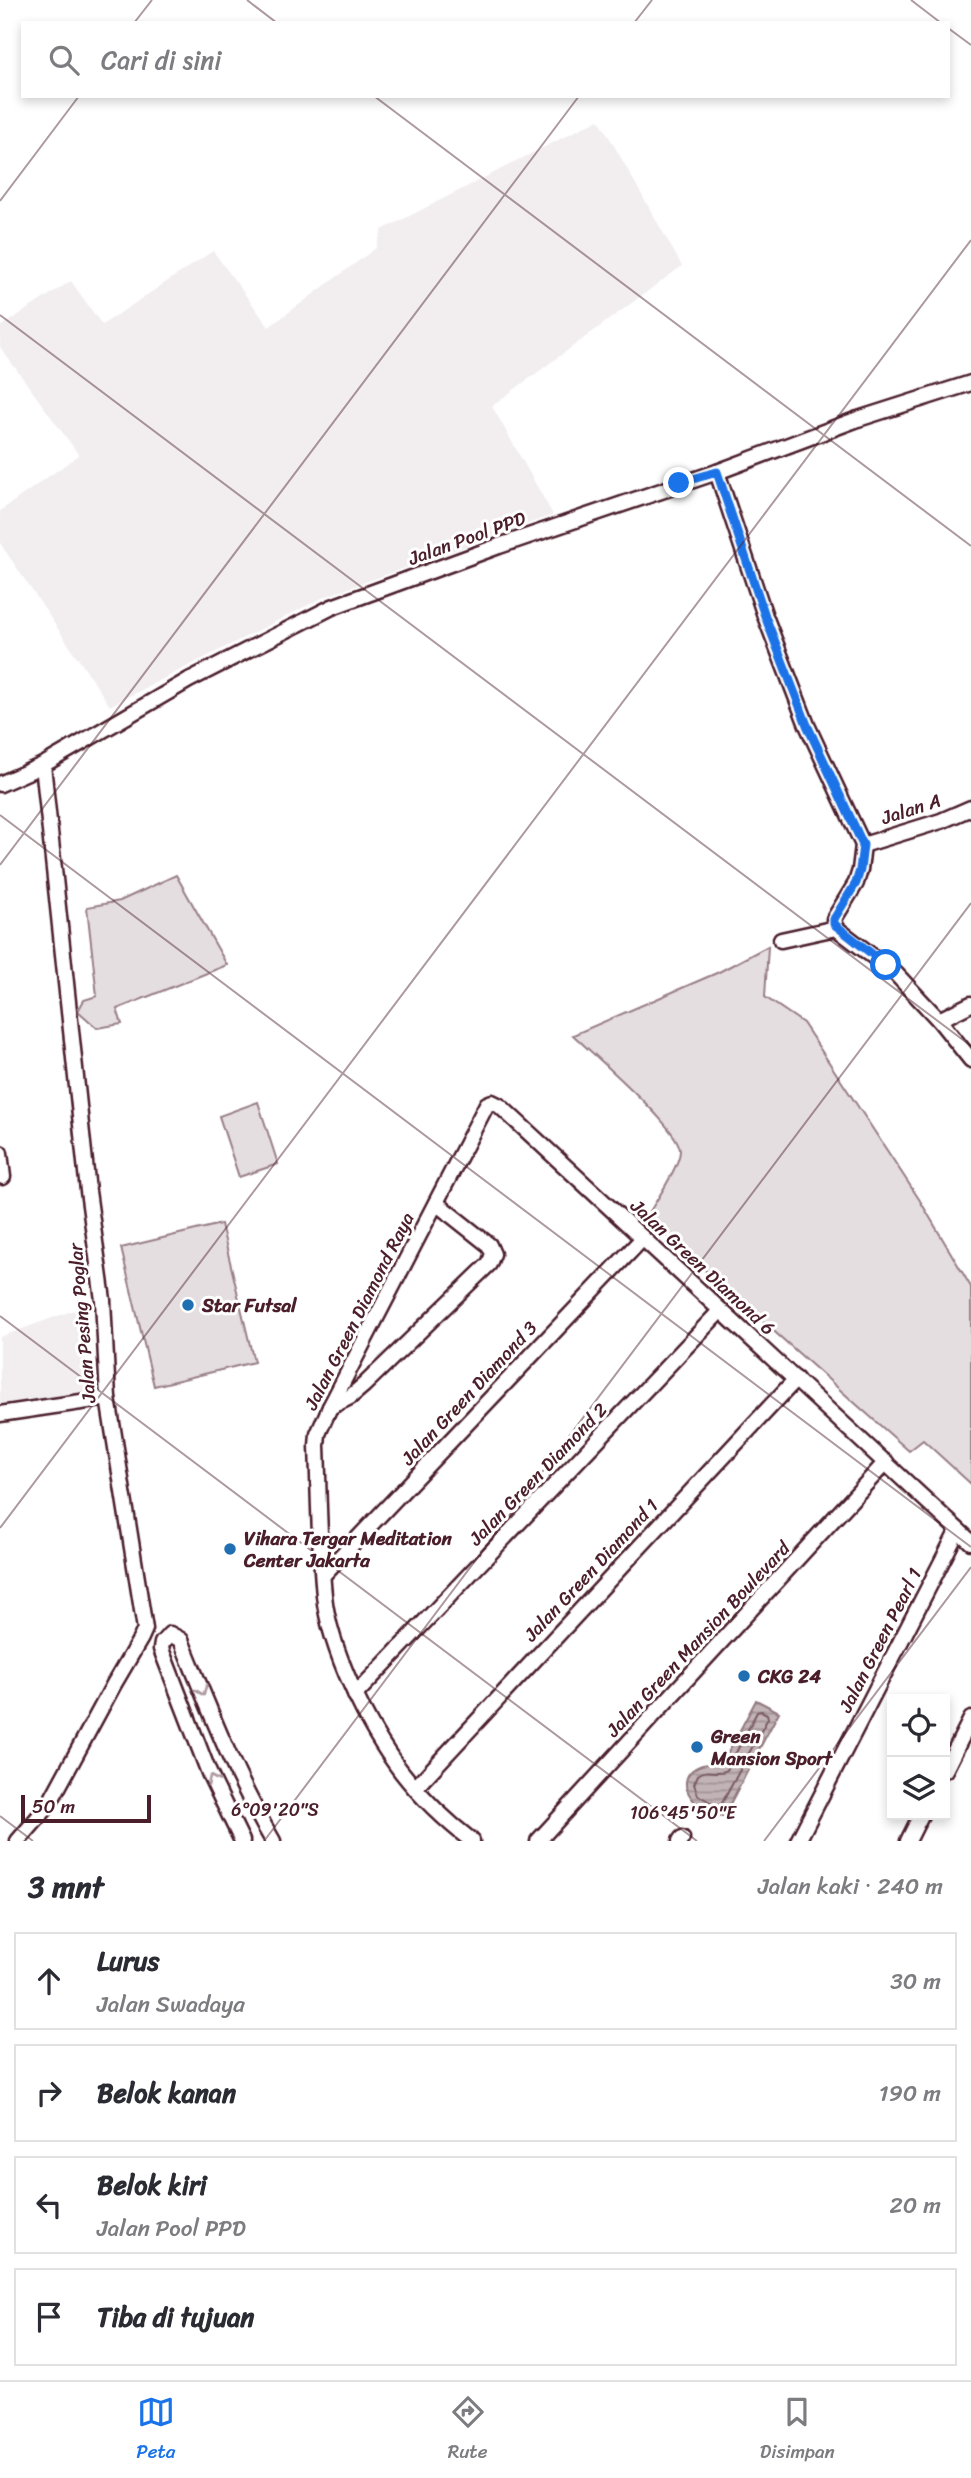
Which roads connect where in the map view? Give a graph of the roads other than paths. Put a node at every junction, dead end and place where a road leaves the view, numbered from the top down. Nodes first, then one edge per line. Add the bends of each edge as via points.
1 (971, 383) edge
2 (717, 472) junction
3 (43, 765) junction
4 (0, 784) edge
5 (971, 808) edge
6 (863, 845) junction
7 (836, 928) junction
8 (781, 940) dead end
9 (971, 1004) edge
10 (939, 1020) junction
11 (971, 1060) edge
12 (492, 1102) joint
13 (0, 1153) edge
14 (3, 1177) dead end
15 (436, 1203) junction
16 (643, 1238) junction
17 (720, 1311) junction
18 (796, 1379) junction
19 (108, 1398) junction
20 (330, 1406) junction
21 (0, 1414) edge
22 (886, 1462) junction
23 (958, 1530) junction
24 (971, 1542) edge
25 (323, 1575) junction
26 (355, 1695) junction
27 (971, 1719) edge
28 (950, 1760) edge
29 (415, 1788) junction
30 (918, 1820) edge
31 (18, 1841) edge
32 (242, 1841) edge
33 (273, 1841) edge
34 (472, 1841) edge
35 (538, 1841) edge
36 (798, 1841) edge
37 (908, 1841) edge

1 - 2 street, Jalan Pool PPD
2 - 3 street, Jalan Pool PPD via 332,607 189,680
2 - 6 street via 807,725
3 - 4 street, Jalan Pool PPD
3 - 19 street, Jalan Pesing Poglar via 103,1300
5 - 6 street, Jalan A
6 - 7 street via 856,883 834,919
7 - 8 street
7 - 10 street via 886,965
9 - 10 street
10 - 11 street
12 - 15 street, Jalan Green Diamond Raya via 483,1109
12 - 16 street, Jalan Green Diamond 6
13 - 14 street
15 - 20 street, Jalan Green Diamond Raya
15 - 20 street via 489,1245 493,1254 489,1264 350,1397
16 - 17 street, Jalan Green Diamond 6
16 - 25 street, Jalan Green Diamond 3
17 - 18 street, Jalan Green Diamond 6
17 - 26 street, Jalan Green Diamond 2
18 - 22 street, Jalan Green Diamond 6
18 - 29 street, Jalan Green Diamond 1
19 - 21 street
19 - 31 street, Jalan Pesing Poglar via 145,1629 48,1807
20 - 25 street, Jalan Green Diamond Raya via 317,1446
22 - 23 street, Jalan Green Diamond 6
22 - 35 street, Jalan Green Mansion Boulevard
23 - 24 street, Jalan Green Diamond 6
23 - 36 street, Jalan Green Pearl 1
25 - 26 street, Jalan Green Diamond Raya via 332,1637
26 - 29 street, Jalan Green Diamond Raya via 382,1748
27 - 28 street
29 - 34 street, Jalan Green Diamond Raya
30 - 37 street
32 -> 33 street via 209,1773 160,1649 170,1634 181,1640 233,1765

